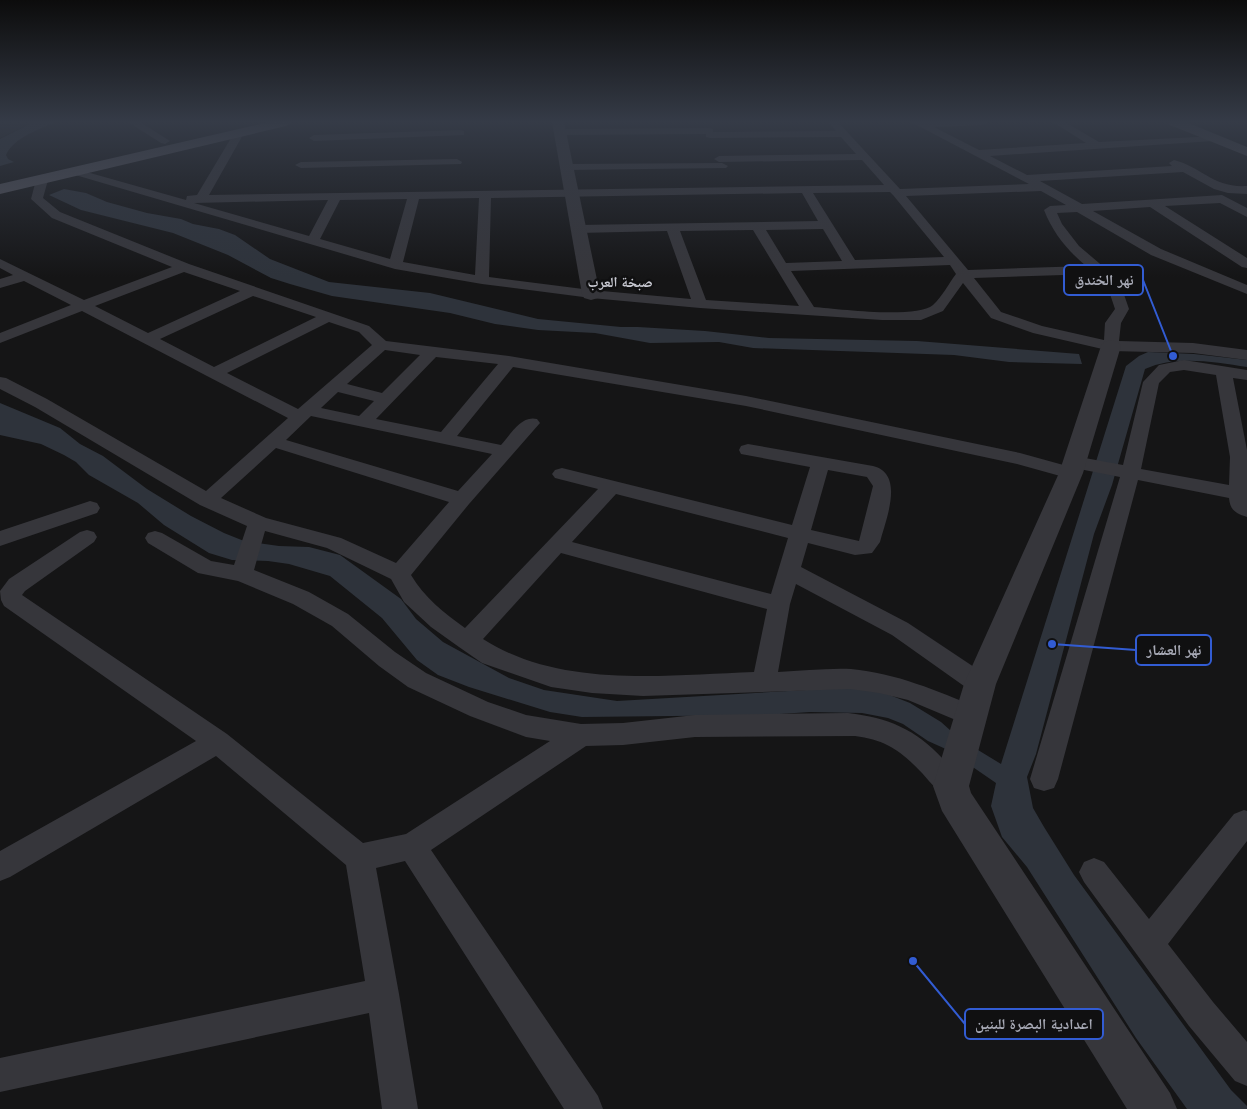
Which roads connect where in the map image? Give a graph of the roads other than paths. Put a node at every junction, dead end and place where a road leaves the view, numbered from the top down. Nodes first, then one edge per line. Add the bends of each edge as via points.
1 (52, 174) edge
2 (62, 174) edge
3 (82, 174) edge
4 (215, 174) edge
5 (568, 174) edge
6 (646, 174) edge
7 (765, 174) edge
8 (880, 174) edge
9 (1018, 174) edge
10 (1102, 174) edge
11 (1195, 174) edge
12 (44, 176) junction
13 (1027, 178) junction
14 (0, 180) edge
15 (0, 184) edge
16 (1043, 186) junction
17 (0, 189) edge
18 (804, 189) junction
19 (895, 190) junction
20 (1247, 190) edge
21 (0, 193) edge
22 (572, 193) junction
23 (485, 194) junction
24 (414, 195) junction
25 (336, 196) junction
26 (201, 198) junction
27 (172, 199) junction
28 (1152, 204) junction
29 (1079, 209) junction
30 (1247, 213) edge
31 (827, 225) junction
32 (757, 226) junction
33 (672, 228) junction
34 (578, 229) junction
35 (312, 242) junction
36 (954, 261) junction
37 (0, 263) edge
38 (1247, 264) edge
39 (395, 265) junction
40 (852, 266) junction
41 (184, 267) junction
42 (782, 267) junction
43 (1099, 270) junction
44 (963, 274) junction
45 (26, 276) junction
46 (482, 280) junction
47 (0, 284) edge
48 (1247, 290) edge
49 (252, 291) junction
50 (591, 294) junction
51 (700, 304) junction
52 (83, 306) junction
53 (809, 311) junction
54 (328, 317) junction
55 (0, 338) edge
56 (147, 339) junction
57 (381, 345) junction
58 (1111, 346) junction
59 (432, 352) junction
60 (1247, 355) edge
61 (509, 362) junction
62 (1224, 372) junction
63 (214, 373) junction
64 (1247, 375) edge
65 (0, 382) edge
66 (334, 386) junction
67 (386, 399) junction
68 (302, 414) junction
69 (363, 422) junction
70 (531, 423) dead end
71 (445, 439) junction
72 (271, 441) junction
73 (748, 450) dead end
74 (505, 452) junction
75 (821, 463) junction
76 (1076, 466) junction
77 (1127, 473) junction
78 (562, 474) dead end
79 (611, 487) junction
80 (462, 499) junction
81 (207, 500) junction
82 (1242, 501) edge
83 (90, 508) dead end
84 (256, 529) junction
85 (800, 535) junction
86 (87, 537) dead end
87 (155, 538) dead end
88 (0, 539) edge
89 (558, 544) junction
90 (244, 569) junction
91 (790, 571) junction
92 (399, 574) junction
93 (779, 604) junction
94 (466, 641) junction
95 (764, 682) junction
96 (980, 684) junction
97 (582, 735) junction
98 (218, 742) junction
99 (961, 751) junction
100 (1044, 779) dead end
101 (1244, 824) dead end
102 (412, 846) junction
103 (359, 858) junction
104 (0, 867) edge
105 (1094, 872) dead end
106 (1148, 945) junction
107 (383, 994) junction
108 (1247, 1069) edge
109 (0, 1075) edge
110 (576, 1106) edge
111 (400, 1109) edge
112 (1154, 1109) edge

1 - 12 main road
2 - 12 main road
3 - 27 street
4 - 26 street
5 - 22 street
6 - 22 street
7 - 18 street
8 - 19 street
9 - 13 street
10 - 13 street
11 - 20 street via 1222,187
12 - 14 main road
12 - 15 main road
12 - 17 main road
12 - 21 main road
12 - 41 street via 37,199 56,215
13 - 16 street
16 - 19 street
16 - 29 street
18 - 19 street
18 - 31 street
19 - 36 street
22 - 23 street
22 - 34 street
23 - 24 street via 454,190
23 - 46 street
24 - 25 street
24 - 39 street
25 - 26 street via 285,193
25 - 35 street
26 - 27 street
27 - 35 street
28 - 29 street
28 - 30 street via 1222,199
28 - 38 street
29 - 43 street via 1050,210 1056,225 1074,249
29 - 48 street via 1156,252
31 - 32 street
31 - 40 street
32 - 33 street
32 - 42 street
33 - 34 street
33 - 51 street
34 - 50 street
35 - 39 street
36 - 40 street
36 - 44 street
37 - 45 street
39 - 46 street
40 - 42 street
41 - 49 street
41 - 52 street
42 - 53 street
43 - 44 street
43 - 58 street via 1114,283 1122,309 1113,323
44 - 53 street via 938,308 920,316
44 - 58 street via 996,315 1038,330
45 - 47 street
45 - 52 street
46 - 50 street
49 - 54 street
49 - 56 street
50 - 51 street
51 - 53 street
52 - 55 street
52 - 56 street
54 - 57 street via 364,329
54 - 63 street
56 - 63 street
57 - 59 street
57 - 66 street
58 - 60 street via 1193,348
58 - 76 street
59 - 61 street
59 - 67 street
61 - 71 street
61 - 76 street via 746,401 1020,459
62 - 64 street
62 - 77 street via 1184,366 1165,368 1152,382
62 - 82 street via 1239,457
63 - 68 street
65 - 81 street
66 - 67 street
66 - 68 street
67 - 69 street
68 - 69 street
68 - 72 street
69 - 71 street
70 - 74 street
71 - 74 street
72 - 80 street
72 - 81 street
73 - 75 street
74 - 80 street
75 - 85 street
75 - 85 street via 873,472 880,478 883,486 870,542 865,548 855,548
76 - 77 street
76 - 96 street
77 - 82 street
77 - 100 street
78 - 79 street
79 - 85 street
79 - 89 street
80 - 92 street
81 - 84 street
83 - 88 street
84 - 90 street
84 - 92 street via 334,543
85 - 91 street
86 - 98 street via 17,585 10,593 12,600
87 - 90 street via 206,568
89 - 93 street
89 - 94 street
90 - 97 street via 340,620 387,660 417,680 479,709 526,726
91 - 93 street
91 - 96 street via 900,630
92 - 94 street via 412,596
93 - 95 street
94 - 95 street via 490,656 513,664 551,677 584,682 643,686
95 - 99 street via 850,679 912,691
96 - 99 street
97 - 99 street via 696,726 848,724 880,730 907,742
97 - 102 street
98 - 103 street
98 - 104 street
99 - 112 street via 955,800
101 - 106 street
102 - 103 street
102 - 110 street
103 - 107 street
105 - 106 street
106 - 108 street
107 - 109 street
107 - 111 street

